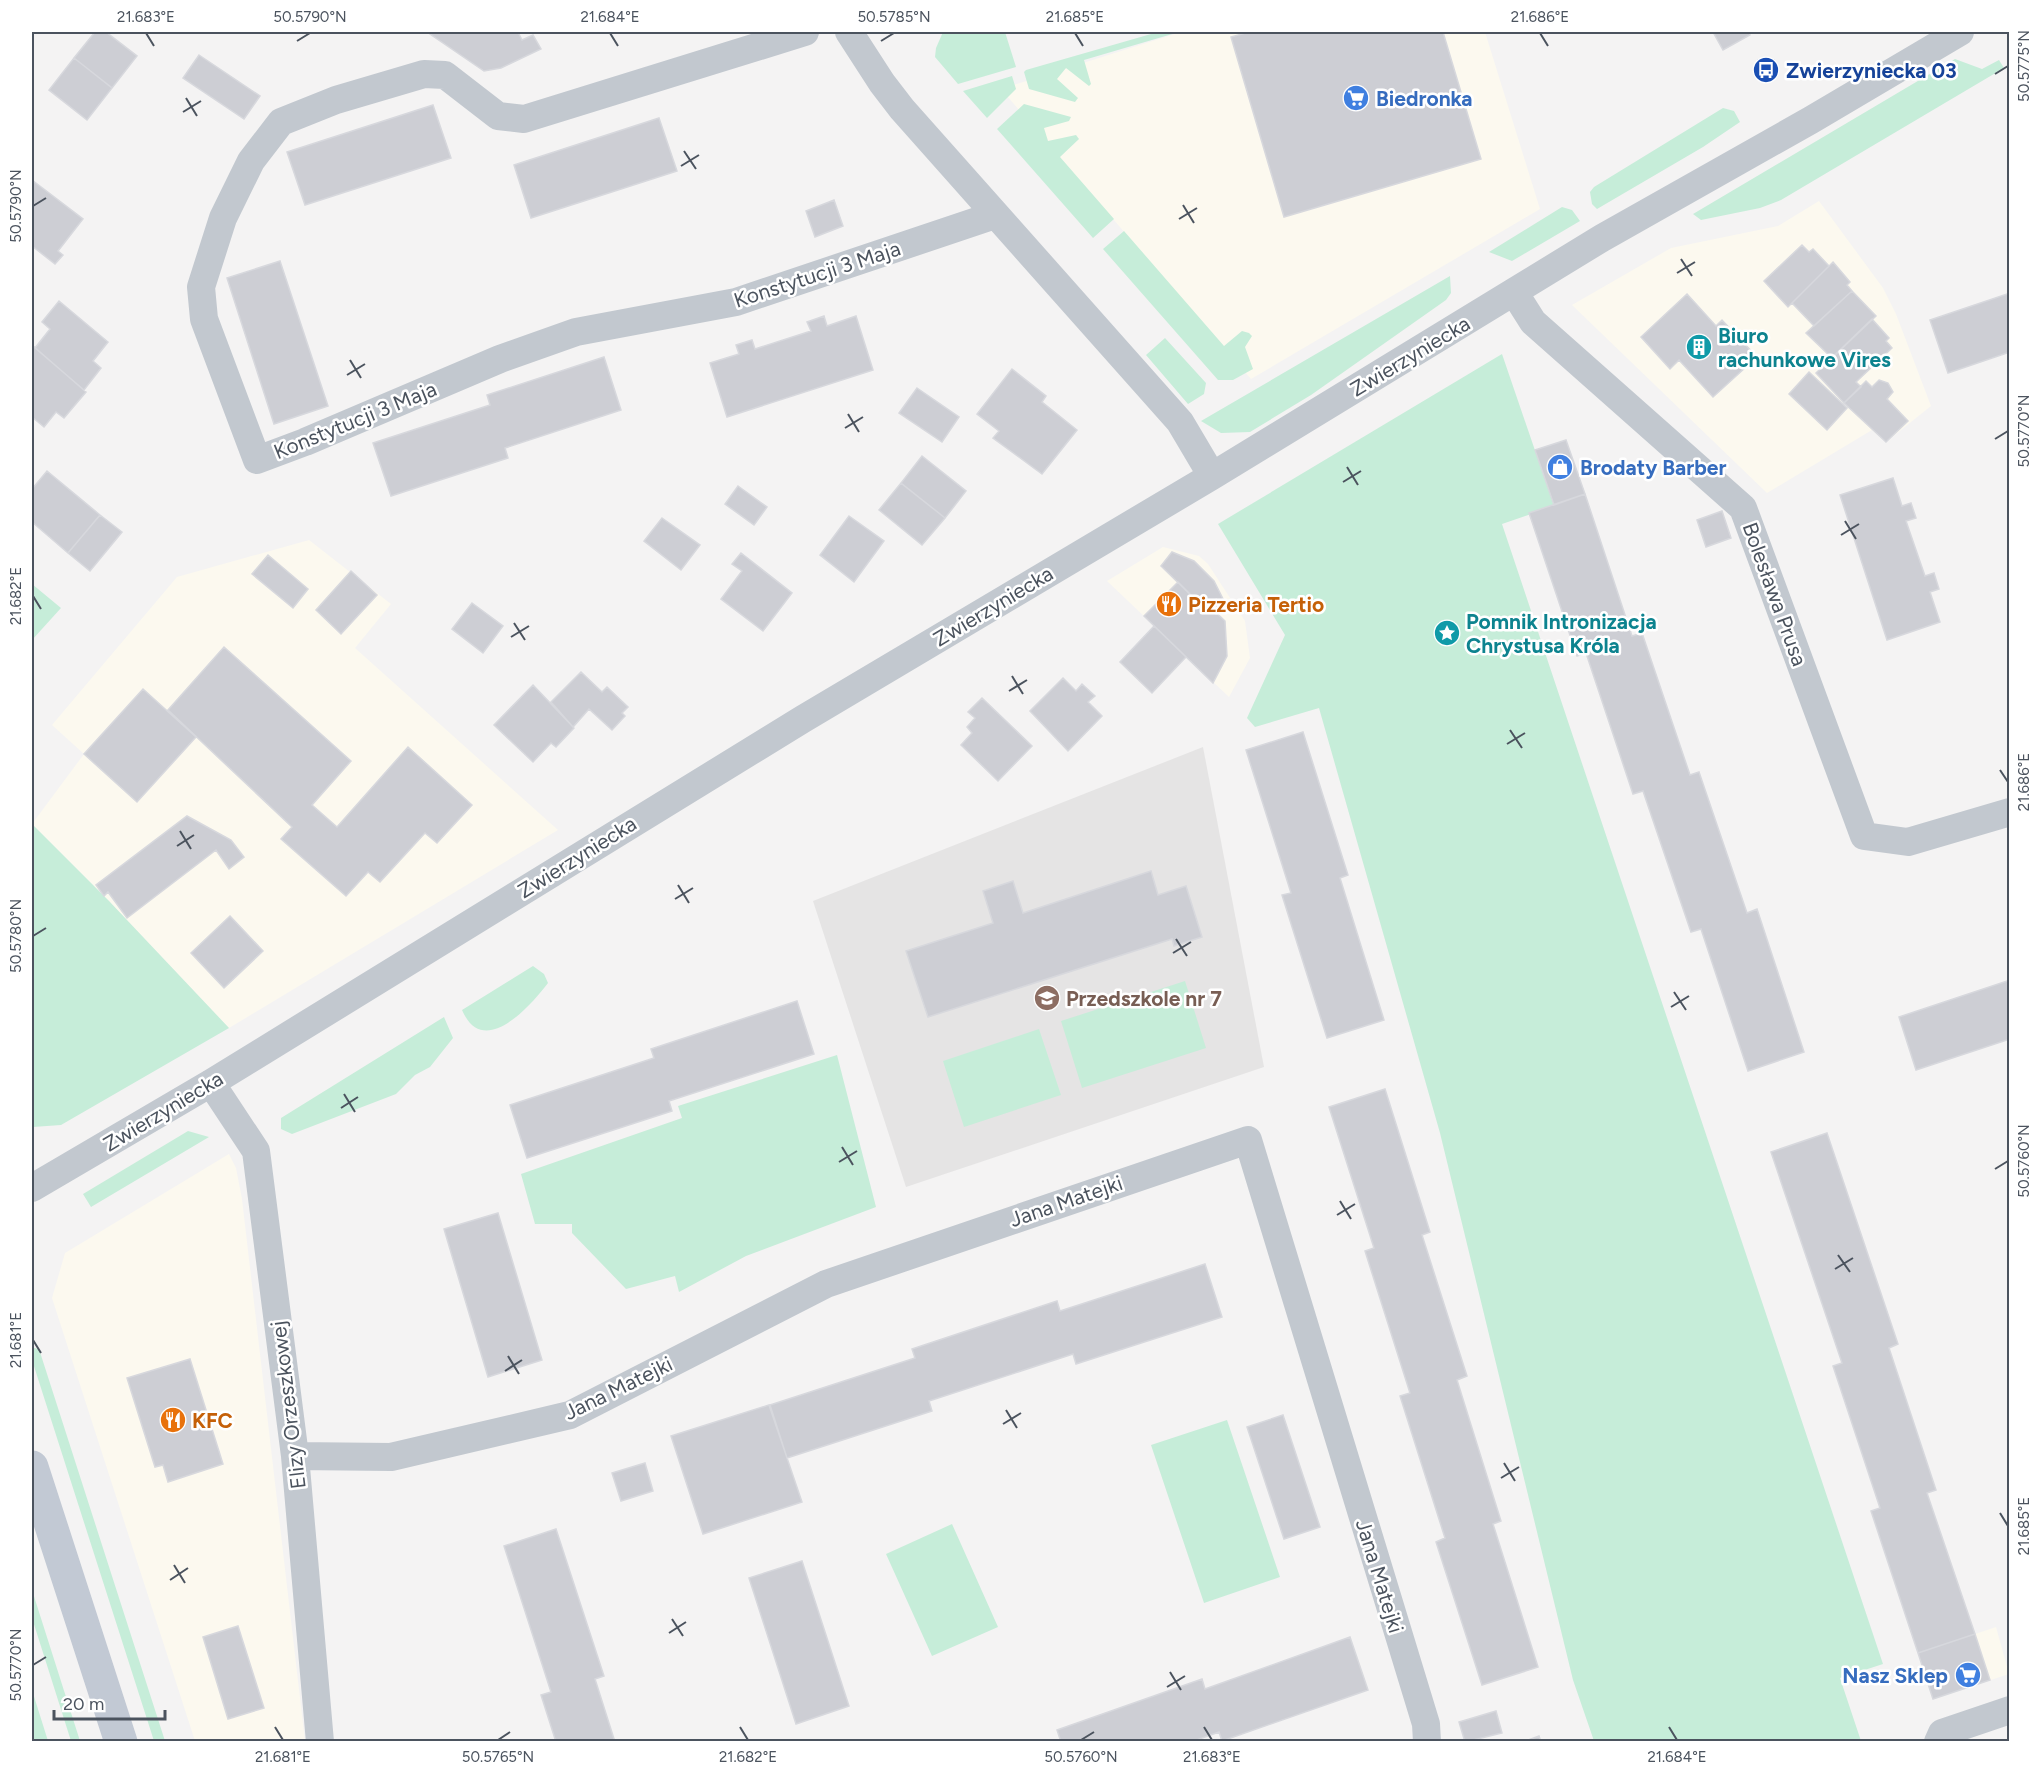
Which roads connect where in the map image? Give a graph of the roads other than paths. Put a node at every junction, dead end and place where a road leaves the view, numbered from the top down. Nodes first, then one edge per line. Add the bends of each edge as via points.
1 (805, 32) edge
2 (849, 32) edge
3 (1960, 32) edge
4 (995, 215) junction
5 (1514, 292) junction
6 (1212, 476) junction
7 (2010, 812) edge
8 (211, 1083) junction
9 (32, 1188) edge
10 (295, 1456) junction
11 (32, 1467) edge
12 (2010, 1710) edge
13 (121, 1742) edge
14 (320, 1742) edge
15 (1427, 1742) edge
16 (1938, 1742) edge

1 - 4 street, Konstytucji 3 Maja via 524,119 498,116 445,75 424,74 336,100 281,122 250,160 223,218 201,287 204,319 257,460 500,359 576,332 736,302
2 - 4 street via 902,109
3 - 5 street, Zwierzyniecka
4 - 6 street via 1180,422
5 - 6 street, Zwierzyniecka
5 - 7 street, Bolesława Prusa via 1533,321 1743,508 1864,836 1908,842
6 - 8 street, Zwierzyniecka via 793,725
8 - 9 street, Zwierzyniecka
8 - 10 street, Elizy Orzeszkowej via 256,1151
10 - 14 street, Elizy Orzeszkowej
10 - 15 street, Jana Matejki via 391,1457 570,1415 826,1284 1248,1140 1426,1724
11 - 13 street
12 - 16 street via 1942,1734

